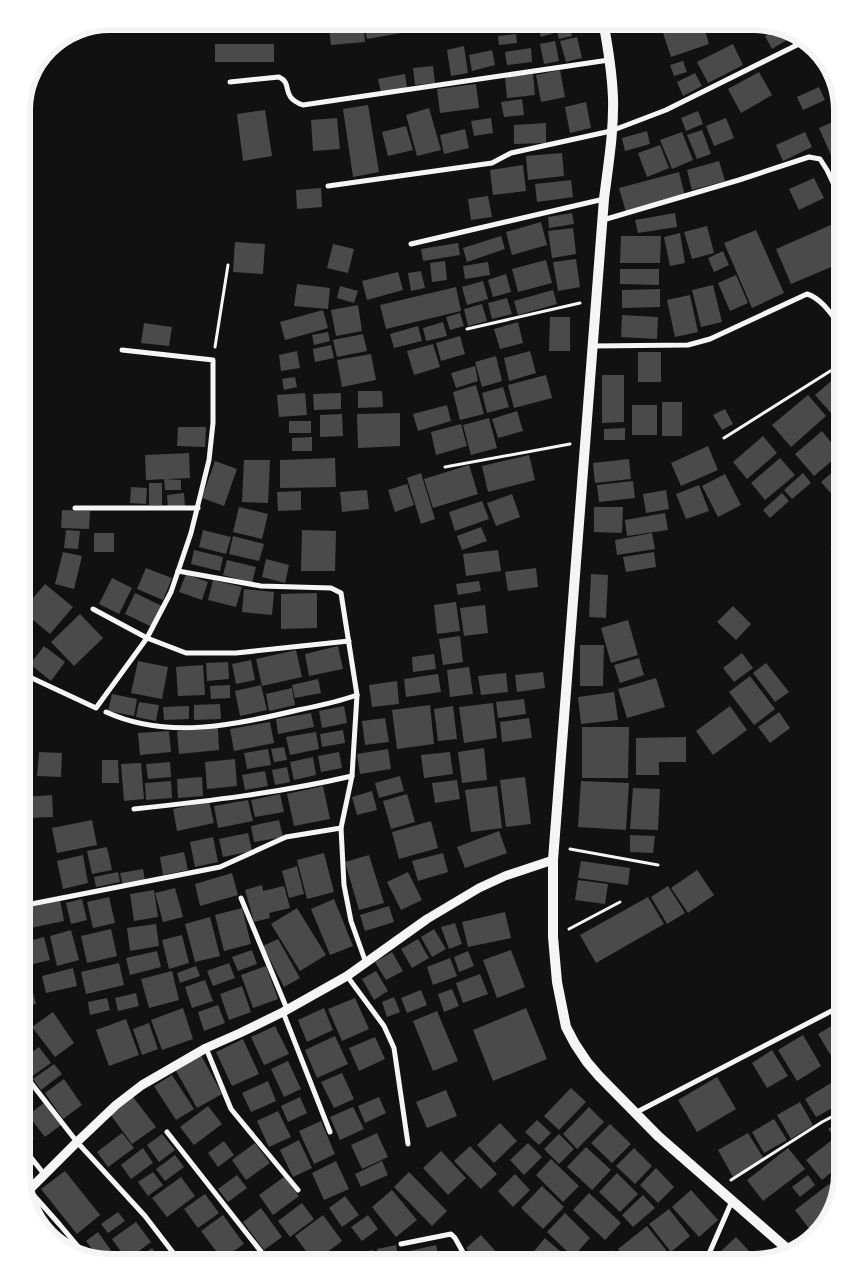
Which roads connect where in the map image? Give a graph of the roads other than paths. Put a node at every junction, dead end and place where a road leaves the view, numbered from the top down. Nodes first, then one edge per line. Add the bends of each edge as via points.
1 (605, 30) edge
2 (798, 44) edge
3 (610, 60) junction
4 (230, 82) dead end
5 (611, 131) junction
6 (834, 185) edge
7 (328, 186) dead end
8 (604, 199) junction
9 (603, 220) junction
10 (410, 244) dead end
11 (834, 319) edge
12 (593, 346) junction
13 (122, 350) dead end
14 (75, 508) dead end
15 (198, 508) junction
16 (178, 571) junction
17 (92, 609) dead end
18 (147, 638) junction
19 (349, 641) junction
20 (30, 677) edge
21 (357, 695) junction
22 (106, 712) dead end
23 (352, 776) junction
24 (134, 809) dead end
25 (341, 828) junction
26 (553, 860) junction
27 (241, 898) dead end
28 (30, 904) edge
29 (366, 964) junction
30 (347, 976) junction
31 (285, 1010) junction
32 (834, 1011) edge
33 (206, 1048) junction
34 (30, 1082) edge
35 (635, 1113) junction
36 (167, 1132) dead end
37 (330, 1132) dead end
38 (77, 1142) junction
39 (408, 1144) dead end
40 (30, 1156) edge
41 (44, 1174) junction
42 (32, 1187) edge
43 (298, 1190) dead end
44 (34, 1197) edge
45 (733, 1200) junction
46 (400, 1244) dead end
47 (786, 1247) edge
48 (79, 1248) edge
49 (174, 1254) edge
50 (263, 1254) edge
51 (464, 1254) edge
52 (709, 1254) edge

1 - 3 main road
2 - 5 street via 666,110
3 - 4 street via 303,105 291,99 286,83 279,77
3 - 5 main road
5 - 7 street via 511,153 492,162
5 - 8 main road
6 - 9 street via 820,159 809,157
8 - 9 main road
8 - 10 street
9 - 12 main road
11 - 12 street via 821,302 807,294 710,339 688,345
12 - 26 main road
13 - 15 street via 213,360 210,460
14 - 15 street
15 - 16 street
16 - 18 street
16 - 19 street via 261,586 336,590 341,593
17 - 18 street
18 - 19 street via 186,653 211,654
18 - 20 street via 96,708
19 - 21 street
21 - 22 street via 264,718 202,727 150,727
21 - 23 street
23 - 24 street via 258,795
23 - 25 street
25 - 28 street via 286,838 220,867
25 - 29 street via 346,899
26 - 29 street via 479,888 427,919
26 - 35 main road via 552,937 566,1027 587,1062
27 - 31 street
29 - 30 street
30 - 31 street
30 - 39 street via 384,1026 392,1043
31 - 33 street
31 - 37 street
32 - 35 street
33 - 38 street via 142,1085
33 - 43 street via 231,1110
34 - 38 street
35 - 45 main road
36 - 50 street
38 - 41 street
38 - 49 street via 145,1216
40 - 41 street
41 - 42 street
44 - 48 street
45 - 47 main road
45 - 52 street
46 - 51 street via 450,1234 456,1238

